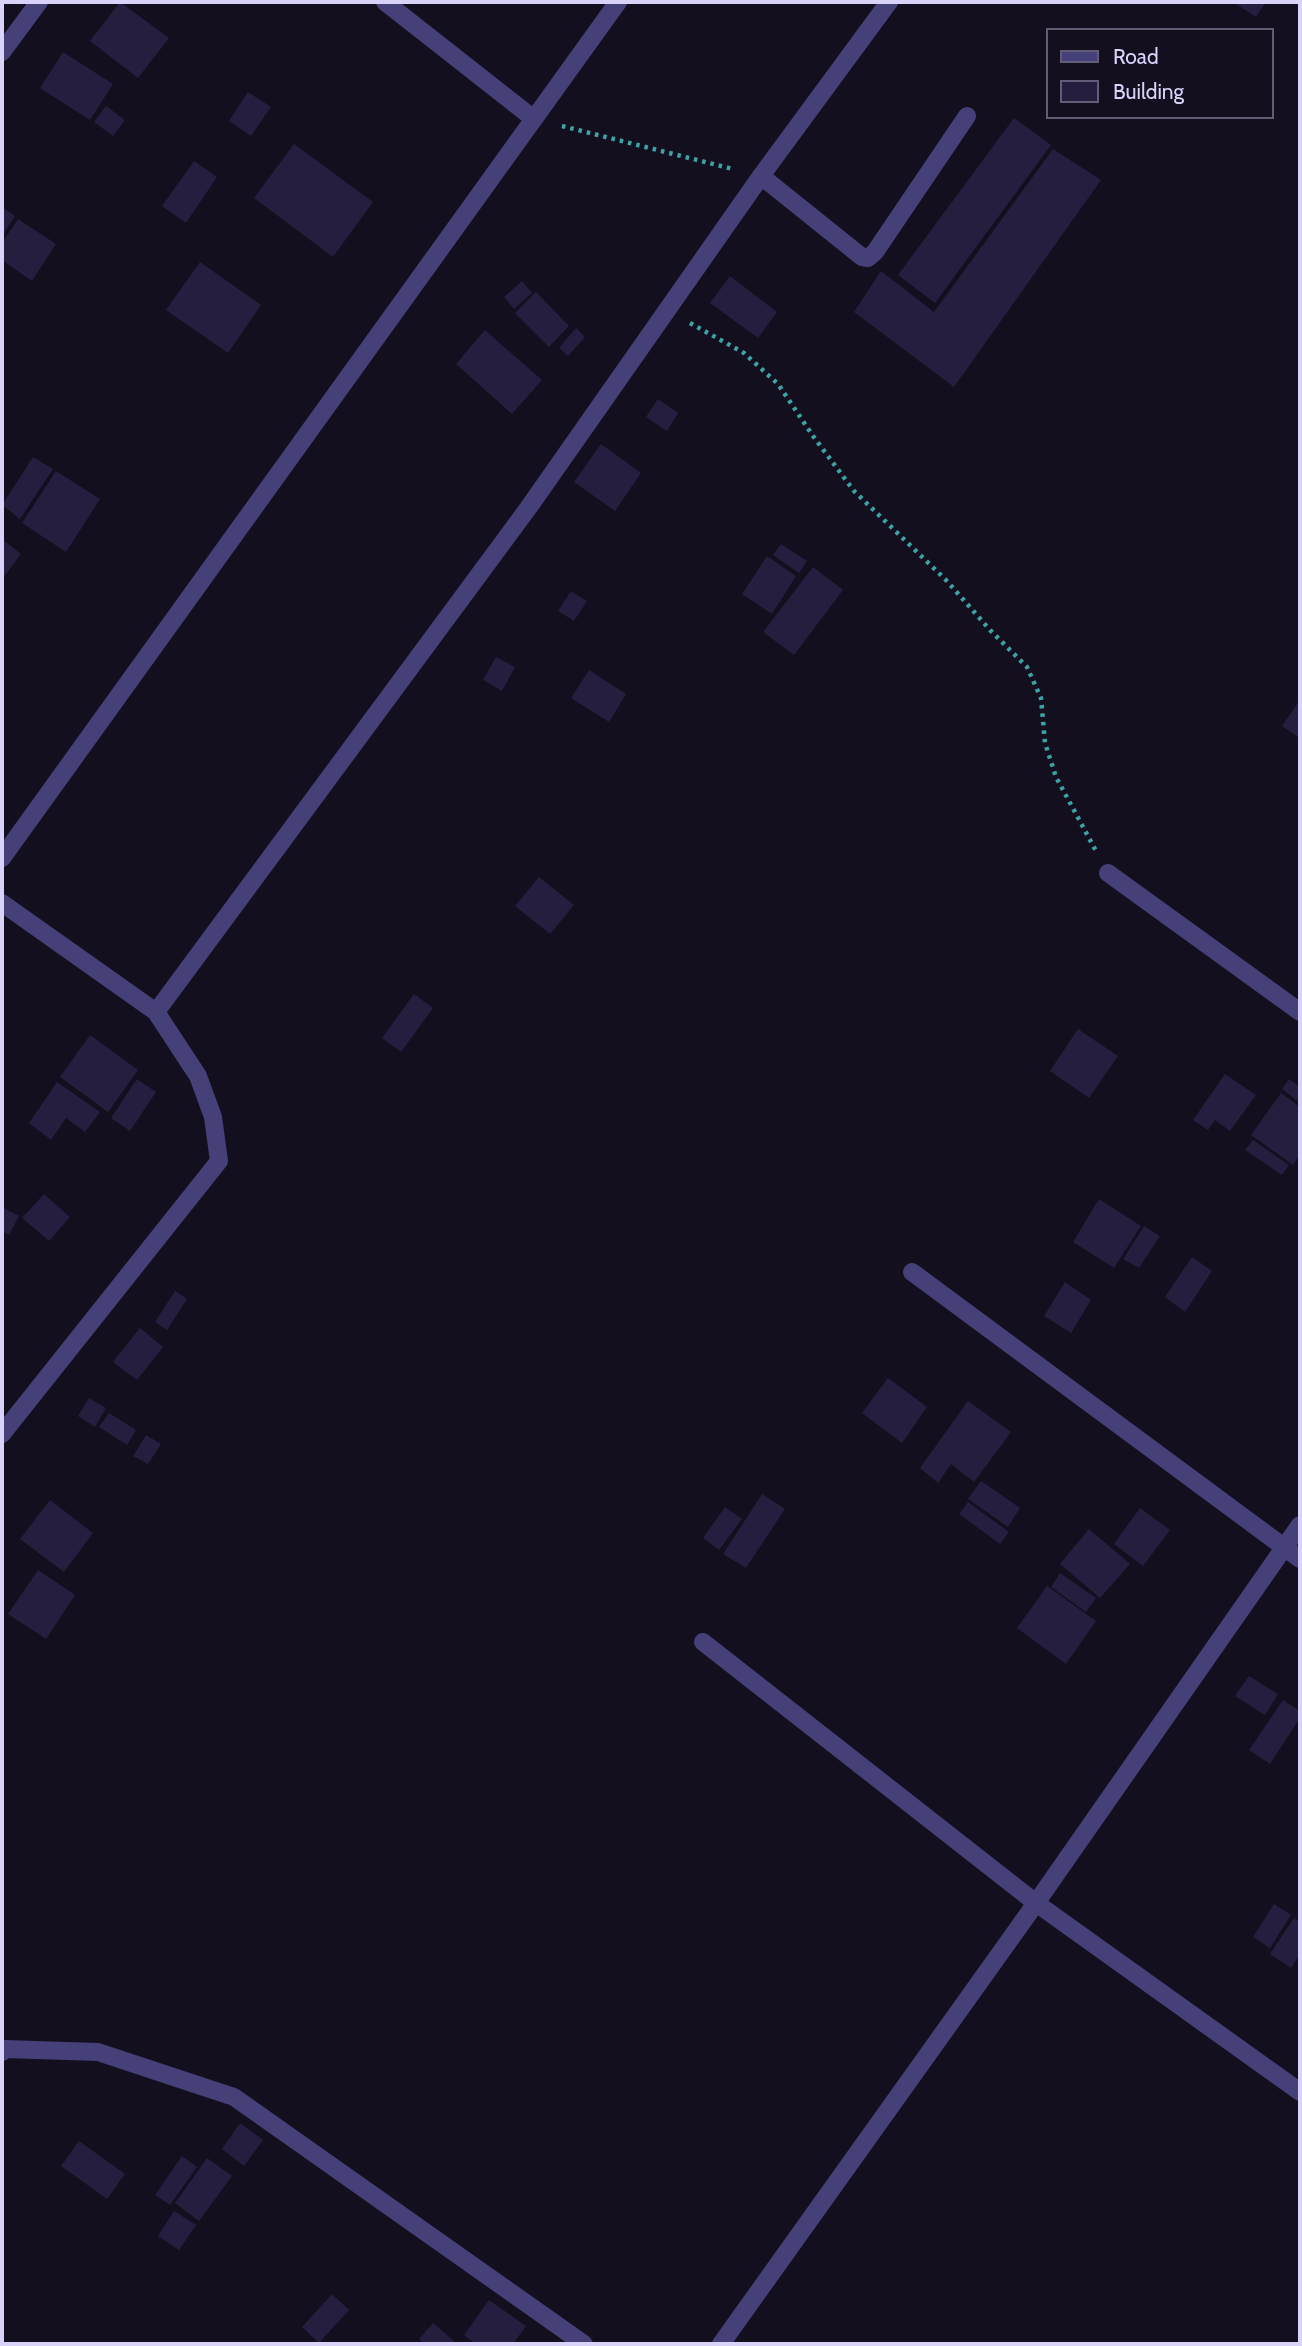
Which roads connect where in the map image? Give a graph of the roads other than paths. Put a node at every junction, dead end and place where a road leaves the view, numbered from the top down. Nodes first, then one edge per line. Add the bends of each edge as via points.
1 (39, 2) edge
2 (385, 2) edge
3 (618, 2) edge
4 (889, 2) edge
5 (2, 52) edge
6 (967, 116) dead end
7 (534, 118) junction
8 (761, 176) junction
9 (2, 858) edge
10 (1108, 873) road end
11 (2, 903) edge
12 (1300, 1012) edge
13 (156, 1013) junction
14 (912, 1272) dead end
15 (2, 1434) edge
16 (1300, 1525) edge
17 (1284, 1547) junction
18 (1300, 1559) edge
19 (703, 1642) dead end
20 (1036, 1903) junction
21 (3, 2050) edge
22 (1300, 2092) edge
23 (584, 2344) edge
24 (721, 2344) edge

1 - 5 street
2 - 7 street
3 - 7 street
4 - 8 street
6 - 8 street via 868,258
7 - 9 street
8 - 13 street via 529,507
10 - 12 street
11 - 13 street
13 - 15 street via 198,1076 213,1117 219,1161
14 - 17 street
16 - 17 street
17 - 18 street
17 - 20 street
19 - 20 street
20 - 22 street
20 - 24 street
21 - 23 street via 98,2052 234,2097

